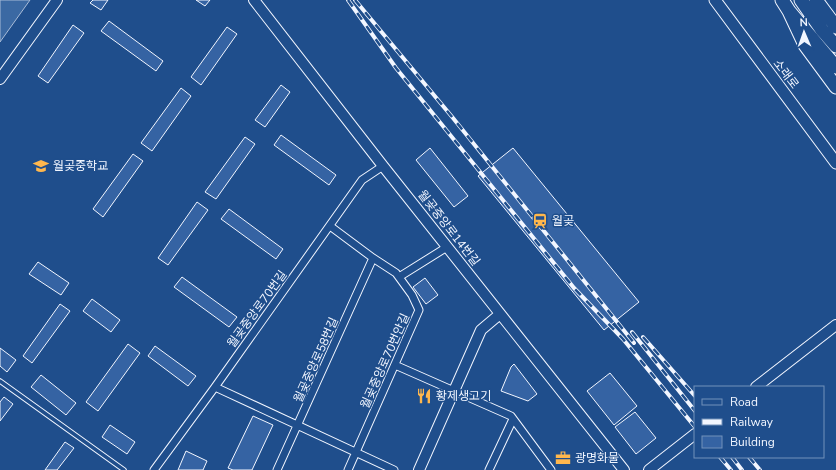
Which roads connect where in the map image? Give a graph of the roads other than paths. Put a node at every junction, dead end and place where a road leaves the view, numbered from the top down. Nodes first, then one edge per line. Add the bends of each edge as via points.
1 (57, 0) edge
2 (254, 0) edge
3 (715, 0) edge
4 (782, 0) edge
5 (801, 0) edge
6 (816, 0) edge
7 (789, 11) junction
8 (836, 27) edge
9 (836, 46) edge
10 (836, 67) edge
11 (0, 79) edge
12 (836, 87) edge
13 (836, 162) edge
14 (383, 166) junction
15 (330, 226) junction
16 (448, 247) junction
17 (373, 258) junction
18 (399, 277) junction
19 (500, 314) junction
20 (836, 325) edge
21 (395, 365) junction
22 (0, 381) edge
23 (757, 386) edge
24 (215, 387) junction
25 (454, 391) junction
26 (513, 419) junction
27 (298, 426) junction
28 (694, 435) edge
29 (356, 452) junction
30 (124, 470) edge
31 (154, 470) edge
32 (278, 470) edge
33 (348, 470) edge
34 (394, 470) edge
35 (419, 470) edge
36 (489, 470) edge
37 (551, 470) edge
38 (624, 470) edge
39 (649, 470) edge

1 - 11 street
2 - 14 street, 월곶중앙로14번길
3 - 13 main road, 소래로
4 - 7 highway
5 - 9 highway
6 - 8 highway
7 - 10 highway
7 - 12 highway via 805,45
14 - 15 street, 월곶중앙로70번길 via 362,180
14 - 16 street, 월곶중앙로14번길
15 - 17 street, 월곶중앙로70번안길
15 - 24 street, 월곶중앙로70번길
16 - 18 street
16 - 19 street, 월곶중앙로14번길
17 - 18 street, 월곶중앙로70번안길
17 - 27 street, 월곶중앙로58번길
18 - 21 street, 월곶중앙로70번안길 via 419,310
19 - 25 street via 481,330
19 - 38 street, 월곶중앙로14번길
20 - 23 street
21 - 25 street
21 - 29 street, 월곶중앙로70번안길
22 - 30 lane
24 - 27 street
24 - 31 street, 월곶중앙로70번길
25 - 26 street
25 - 35 street
26 - 36 street
26 - 37 street
27 - 29 street
27 - 32 street, 월곶중앙로58번길
28 - 39 street
29 - 33 street, 월곶중앙로70번안길
29 - 34 street

